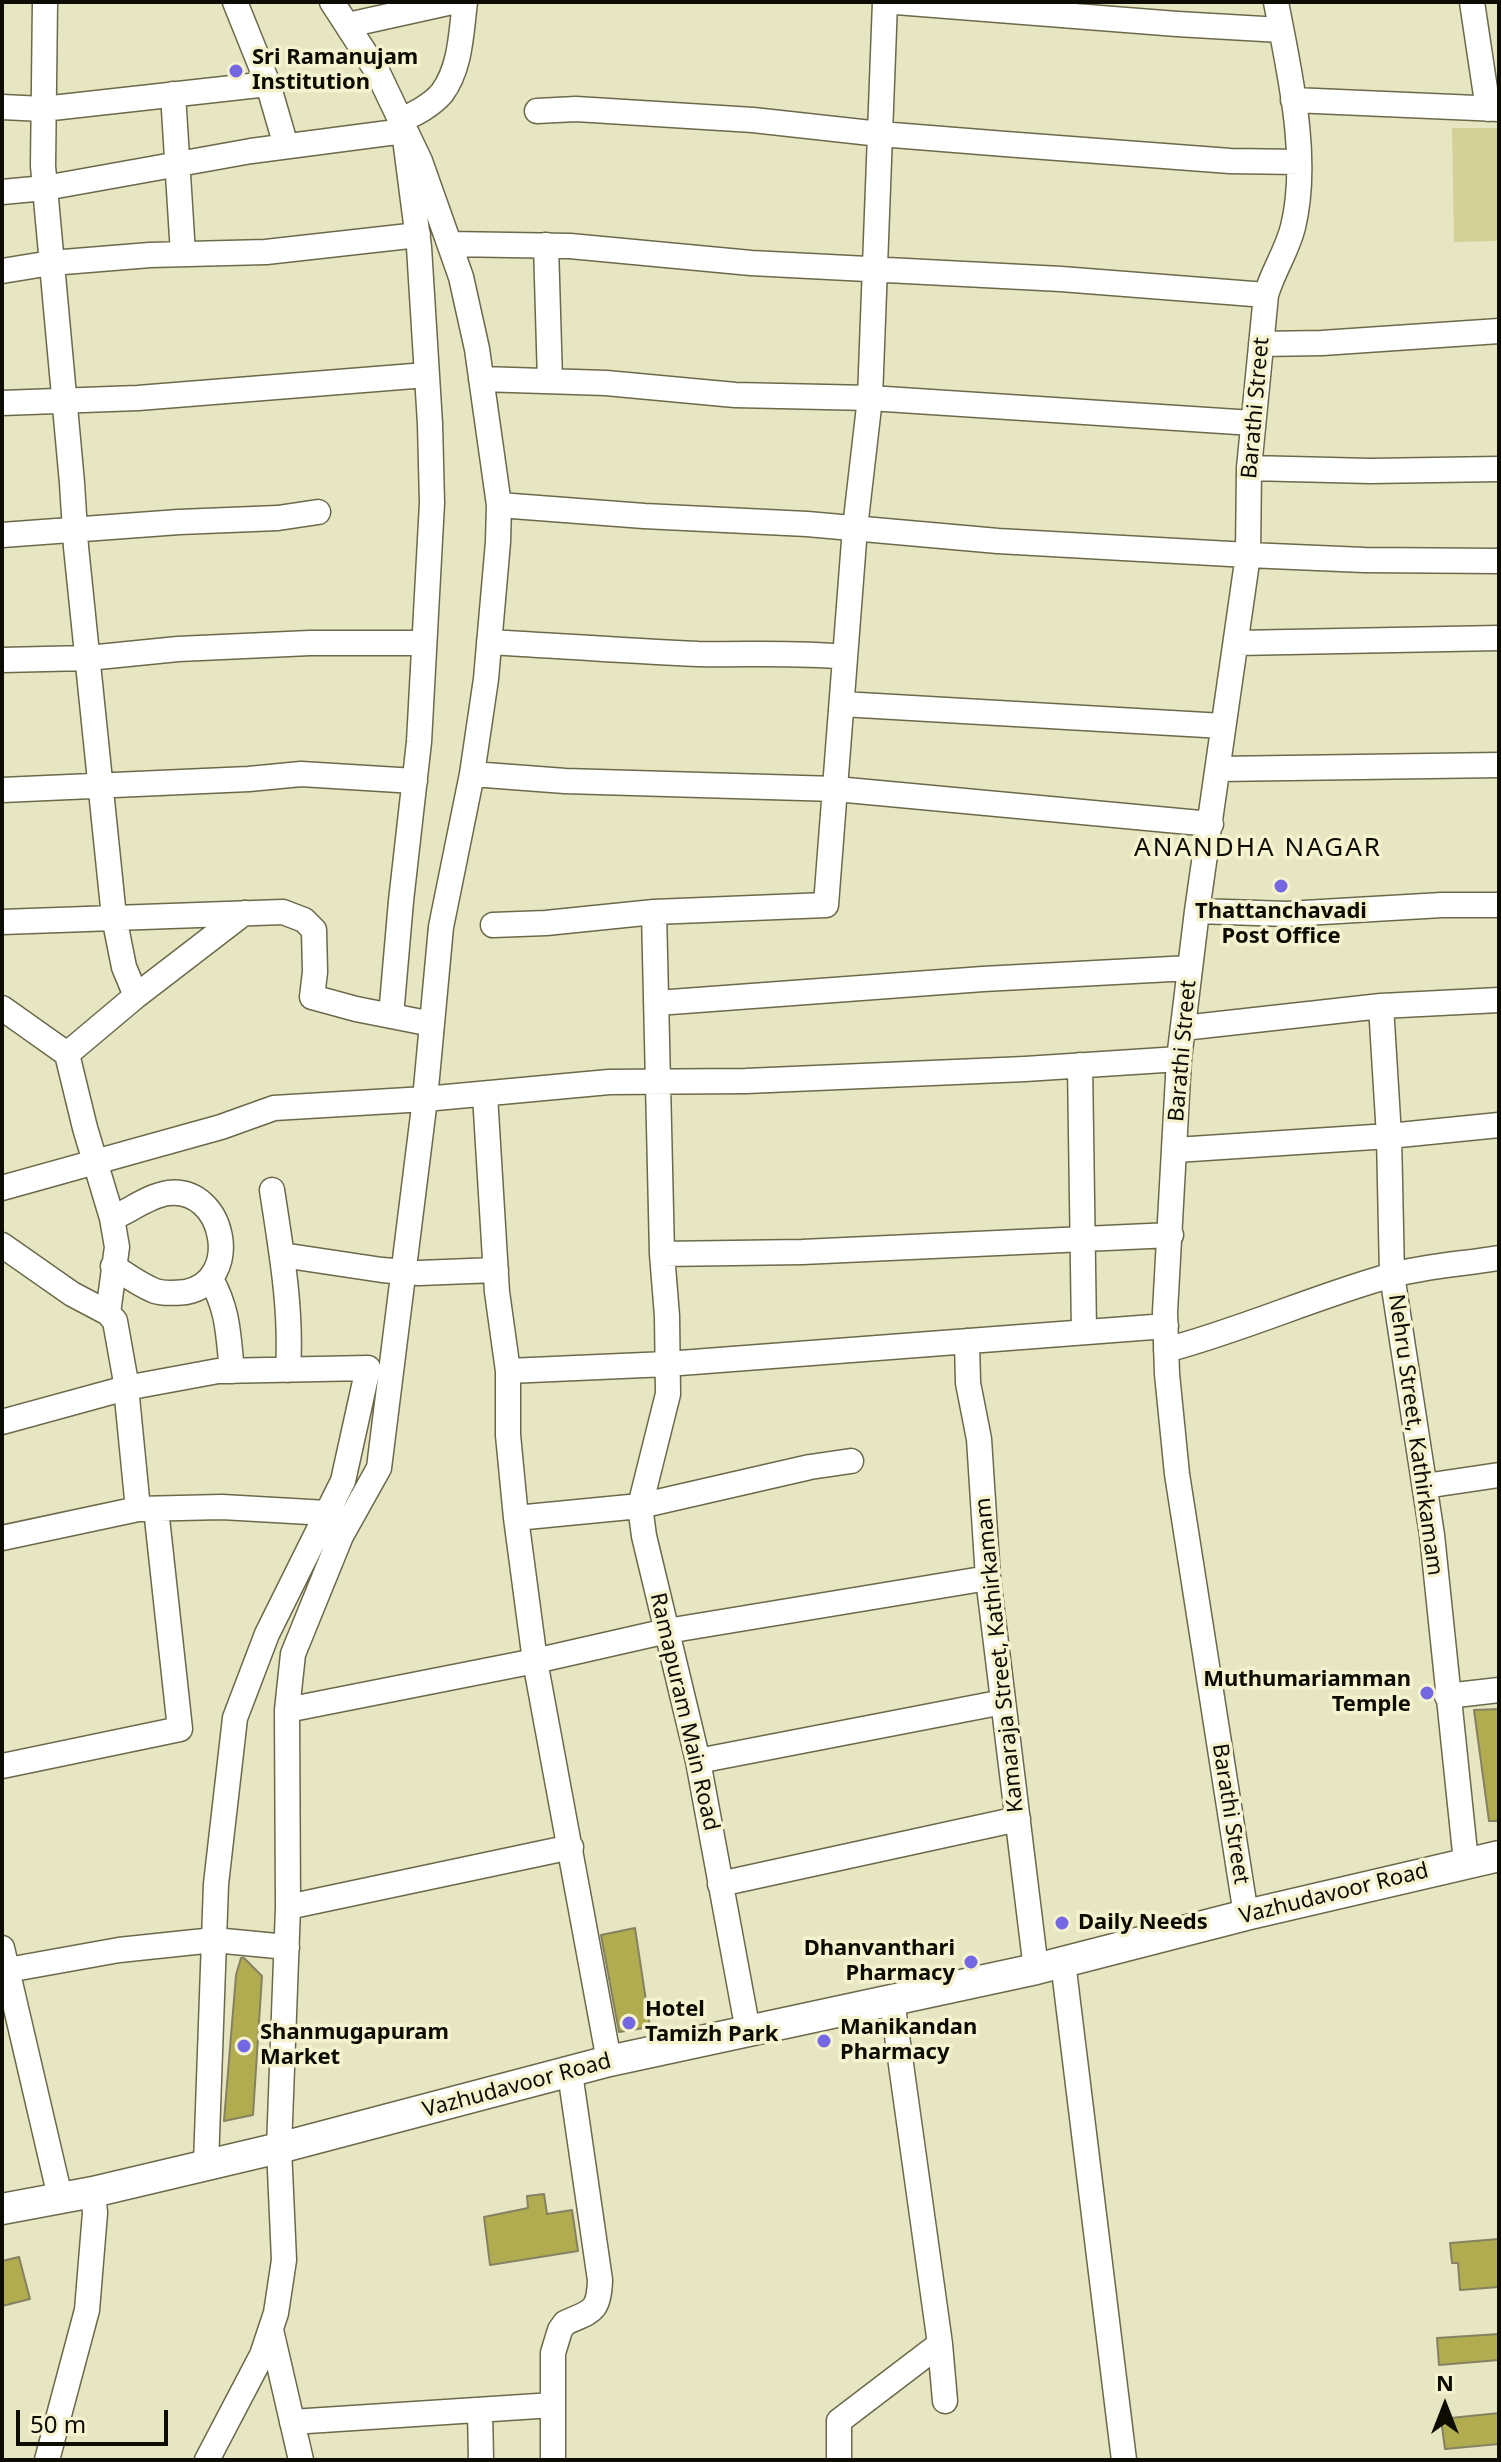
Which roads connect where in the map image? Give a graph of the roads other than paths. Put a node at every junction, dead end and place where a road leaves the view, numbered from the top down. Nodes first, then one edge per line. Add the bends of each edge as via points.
1 (45, 2) edge
2 (235, 2) edge
3 (332, 2) edge
4 (452, 2) edge
5 (465, 2) edge
6 (885, 2) edge
7 (896, 2) edge
8 (1276, 2) edge
9 (1472, 2) edge
10 (348, 25) junction
11 (1281, 30) junction
12 (268, 84) junction
13 (173, 94) junction
14 (1293, 100) junction
15 (2, 107) edge
16 (43, 109) junction
17 (1494, 109) edge
18 (537, 111) dead end
19 (402, 126) junction
20 (880, 134) junction
21 (286, 146) junction
22 (1299, 162) junction
23 (177, 164) junction
24 (45, 188) junction
25 (2, 192) edge
26 (418, 235) junction
27 (450, 244) junction
28 (546, 245) junction
29 (183, 254) junction
30 (51, 263) junction
31 (873, 268) junction
32 (2, 271) edge
33 (1266, 295) junction
34 (1499, 331) edge
35 (1261, 344) junction
36 (426, 375) junction
37 (481, 379) junction
38 (550, 381) junction
39 (870, 398) junction
40 (65, 400) junction
41 (2, 403) edge
42 (1253, 423) junction
43 (1249, 468) junction
44 (1499, 469) edge
45 (499, 505) junction
46 (318, 512) dead end
47 (855, 528) junction
48 (76, 529) junction
49 (2, 535) edge
50 (1248, 555) junction
51 (1499, 561) edge
52 (1499, 638) edge
53 (489, 642) junction
54 (424, 643) junction
55 (1236, 643) junction
56 (845, 657) junction
57 (88, 658) junction
58 (2, 660) edge
59 (842, 704) junction
60 (1223, 726) junction
61 (1499, 765) edge
62 (1218, 769) junction
63 (472, 774) junction
64 (415, 781) junction
65 (101, 784) junction
66 (836, 789) junction
67 (2, 790) edge
68 (1211, 824) junction
69 (1499, 905) edge
70 (1197, 911) junction
71 (654, 912) junction
72 (244, 913) junction
73 (114, 917) junction
74 (2, 922) edge
75 (493, 925) dead end
76 (1190, 968) junction
77 (136, 996) junction
78 (1499, 1000) edge
79 (657, 1003) junction
80 (1381, 1006) junction
81 (2, 1008) edge
82 (391, 1016) junction
83 (432, 1024) junction
84 (1183, 1028) junction
85 (67, 1054) junction
86 (1179, 1059) junction
87 (1080, 1065) junction
88 (658, 1080) junction
89 (485, 1095) junction
90 (425, 1099) junction
91 (1499, 1125) edge
92 (1389, 1136) junction
93 (1176, 1150) junction
94 (96, 1163) junction
95 (2, 1188) edge
96 (272, 1190) dead end
97 (112, 1218) junction
98 (1171, 1235) junction
99 (1083, 1239) junction
100 (2, 1245) edge
101 (662, 1254) junction
102 (282, 1255) junction
103 (1499, 1258) edge
104 (113, 1266) junction
105 (496, 1270) junction
106 (402, 1271) junction
107 (1392, 1275) junction
108 (211, 1279) junction
109 (108, 1313) junction
110 (1084, 1332) junction
111 (1166, 1338) junction
112 (967, 1341) junction
113 (667, 1364) junction
114 (288, 1370) junction
115 (232, 1371) junction
116 (508, 1371) junction
117 (126, 1388) junction
118 (2, 1422) edge
119 (851, 1461) dead end
120 (1499, 1475) edge
121 (1425, 1486) junction
122 (640, 1506) junction
123 (147, 1509) junction
124 (327, 1513) junction
125 (516, 1518) junction
126 (2, 1538) edge
127 (988, 1578) junction
128 (667, 1631) junction
129 (535, 1661) junction
130 (1499, 1690) edge
131 (1447, 1696) junction
132 (1003, 1702) junction
133 (287, 1710) junction
134 (698, 1761) junction
135 (2, 1766) edge
136 (1018, 1819) junction
137 (571, 1847) junction
138 (1499, 1856) edge
139 (1466, 1862) junction
140 (720, 1884) junction
141 (288, 1907) junction
142 (1246, 1915) junction
143 (214, 1940) junction
144 (287, 1947) junction
145 (4, 1963) edge
146 (1050, 1965) junction
147 (892, 2000) junction
148 (748, 2031) junction
149 (609, 2061) junction
150 (570, 2073) junction
151 (279, 2148) junction
152 (206, 2164) junction
153 (93, 2192) junction
154 (60, 2197) junction
155 (2, 2209) edge
156 (271, 2330) junction
157 (940, 2344) junction
158 (945, 2401) dead end
159 (553, 2405) junction
160 (480, 2410) junction
161 (292, 2422) junction
162 (47, 2460) edge
163 (207, 2460) edge
164 (301, 2460) edge
165 (481, 2460) edge
166 (553, 2460) edge
167 (839, 2460) edge
168 (1124, 2460) edge

1 - 16 street
2 - 12 street
3 - 10 street
4 - 10 street
5 - 19 street via 458,62 441,93
6 - 20 street
7 - 11 street
8 - 11 street, Barathi Street
9 - 17 street
10 - 19 street
11 - 14 street, Barathi Street
12 - 13 street
12 - 21 street
13 - 16 street
13 - 23 street
14 - 17 street
14 - 22 street, Barathi Street
15 - 16 street
16 - 24 street
18 - 20 street via 753,120
19 - 21 street
19 - 26 street
19 - 27 street
20 - 22 street
20 - 31 street
21 - 23 street
22 - 33 street, Barathi Street via 1294,226
23 - 24 street
23 - 29 street
24 - 25 street
24 - 30 street
26 - 29 street via 266,252
26 - 36 street
27 - 28 street
27 - 37 street
28 - 31 street
28 - 38 street
29 - 30 street
30 - 32 street
30 - 40 street
31 - 33 street
31 - 39 street
33 - 35 street, Barathi Street
34 - 35 street
35 - 42 street, Barathi Street
36 - 40 street
36 - 54 street via 432,503
37 - 38 street
37 - 45 street
38 - 39 street via 735,395
39 - 42 street
39 - 47 street
40 - 41 street
40 - 48 street
42 - 43 street, Barathi Street
43 - 44 street
43 - 50 street, Barathi Street
45 - 47 street
45 - 53 street
46 - 48 street
47 - 50 street
47 - 56 street
48 - 49 street
48 - 57 street
50 - 51 street
50 - 55 street, Barathi Street
52 - 55 street
53 - 56 street
53 - 63 street
54 - 57 street via 273,644
54 - 64 street
55 - 60 street, Barathi Street
56 - 59 street
57 - 58 street
57 - 65 street
59 - 60 street
59 - 66 street
60 - 62 street, Barathi Street
61 - 62 street
62 - 68 street, Barathi Street
63 - 66 street
63 - 83 street via 441,927
64 - 65 street via 301,774
64 - 82 street
65 - 67 street
65 - 73 street
66 - 68 street
66 - 71 street via 826,905
68 - 70 street, Barathi Street
69 - 70 street via 1287,914
70 - 76 street, Barathi Street
71 - 75 street
71 - 79 street, Ramapuram Main Road
72 - 73 street
72 - 77 street
72 - 82 street via 283,912 314,930 312,997
73 - 74 street
73 - 77 street
76 - 79 street
76 - 84 street, Barathi Street
77 - 85 street
78 - 80 street
79 - 88 street, Ramapuram Main Road
80 - 84 street
80 - 92 street, Nehru Street, Kathirkamam
81 - 85 street
82 - 83 street
83 - 90 street
84 - 86 street, Barathi Street
85 - 94 street
86 - 87 street
86 - 93 street, Barathi Street
87 - 88 street via 746,1081
87 - 99 street
88 - 89 street
88 - 101 street, Ramapuram Main Road
89 - 90 street
89 - 105 street
90 - 94 street via 274,1108
90 - 106 street
91 - 92 street
92 - 93 street
92 - 107 street, Nehru Street, Kathirkamam
93 - 98 street, Barathi Street
94 - 95 street
94 - 97 street
96 - 102 street
97 - 104 street via 117,1247
97 - 108 street via 167,1193 198,1200 210,1211 221,1243
98 - 99 street
98 - 111 street, Barathi Street
99 - 101 street
99 - 110 street
100 - 109 street
101 - 113 street, Ramapuram Main Road
102 - 106 street
102 - 114 street
103 - 107 street
104 - 108 street via 158,1292 189,1291
104 - 109 street
105 - 106 street
105 - 116 street
106 - 133 street via 379,1468 341,1536 293,1654
107 - 111 street via 1211,1338
107 - 121 street, Nehru Street, Kathirkamam
108 - 115 street via 228,1322
109 - 117 street via 115,1321
110 - 111 street
110 - 112 street
111 - 142 street, Barathi Street via 1177,1474
112 - 113 street
112 - 127 street, Kamaraja Street, Kathirkamam
113 - 116 street
113 - 122 street, Ramapuram Main Road via 668,1394
114 - 115 street
114 - 124 street via 368,1368 343,1481
115 - 117 street
116 - 125 street
117 - 118 street
117 - 123 street
119 - 122 street
120 - 121 street
121 - 131 street, Nehru Street, Kathirkamam
122 - 125 street
122 - 128 street, Ramapuram Main Road
123 - 124 street
123 - 126 street
123 - 135 street via 180,1729
124 - 143 street via 267,1634 235,1718
125 - 129 street
127 - 128 street
127 - 132 street, Kamaraja Street, Kathirkamam
128 - 129 street
128 - 134 street, Ramapuram Main Road
129 - 133 street
129 - 137 street
130 - 131 street
131 - 139 street, Nehru Street, Kathirkamam
132 - 134 street
132 - 136 street, Kamaraja Street, Kathirkamam
133 - 141 street
134 - 140 street, Ramapuram Main Road
136 - 140 street
136 - 146 street, Kamaraja Street, Kathirkamam
137 - 141 street
137 - 149 street
138 - 139 main road, Vazhudavoor Road
139 - 142 main road, Vazhudavoor Road
140 - 148 street, Ramapuram Main Road
141 - 144 street
142 - 146 main road, Vazhudavoor Road
143 - 144 street
143 - 145 street
143 - 152 street
144 - 151 street
145 - 154 street
146 - 147 main road, Vazhudavoor Road
146 - 168 street, Kamaraja Street, Kathirkamam
147 - 148 main road, Vazhudavoor Road
147 - 157 street
148 - 149 main road, Vazhudavoor Road
149 - 150 main road, Vazhudavoor Road
150 - 151 main road, Vazhudavoor Road
150 - 159 street via 600,2295 591,2312 560,2330 553,2353
151 - 152 main road, Vazhudavoor Road
151 - 156 street via 284,2260
152 - 153 main road, Vazhudavoor Road
153 - 154 main road, Vazhudavoor Road
153 - 162 street via 87,2310
154 - 155 main road, Vazhudavoor Road
156 - 161 street
156 - 163 street
157 - 158 street
157 - 167 street via 839,2421
159 - 160 street
159 - 166 street
160 - 161 street
160 - 165 street
161 - 164 street

